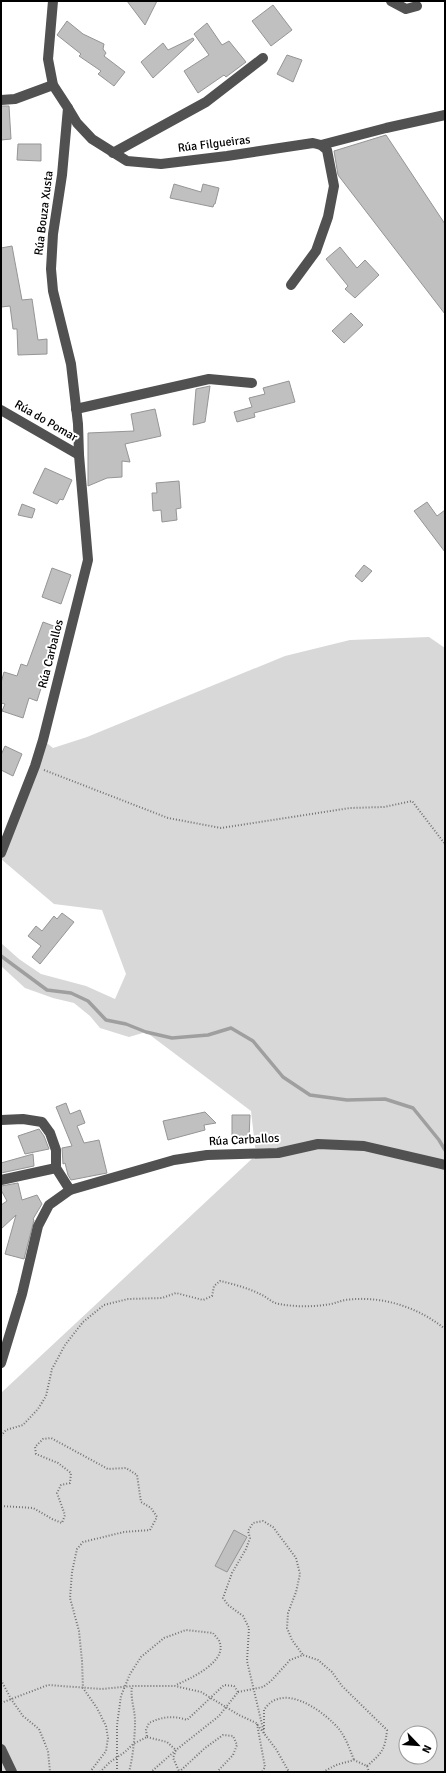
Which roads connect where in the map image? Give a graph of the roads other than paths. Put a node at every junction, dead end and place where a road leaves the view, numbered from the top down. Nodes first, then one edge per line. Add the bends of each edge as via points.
1 (53, 1) edge
2 (391, 1) edge
3 (417, 6) dead end
4 (263, 58) dead end
5 (53, 85) junction
6 (1, 100) edge
7 (68, 108) junction
8 (445, 116) edge
9 (321, 145) junction
10 (113, 153) junction
11 (291, 285) dead end
12 (252, 383) dead end
13 (76, 409) junction
14 (1, 410) edge
15 (79, 455) junction
16 (1, 853) edge
17 (1, 1120) edge
18 (445, 1165) edge
19 (56, 1168) junction
20 (1, 1180) edge
21 (70, 1190) junction
22 (1, 1363) edge
23 (1, 1749) edge
24 (12, 1772) edge

1 - 5 street via 48,59
2 - 3 street via 406,9
4 - 10 street via 206,102
5 - 6 street
5 - 7 street
7 - 10 street, Rúa Filgueiras via 77,124 92,139
7 - 13 street, Rúa Bouza Xusta via 51,269 53,291 71,364
8 - 9 street, Rúa Filgueiras
9 - 10 street, Rúa Filgueiras via 313,143 161,164 126,161
9 - 11 street via 327,150 334,186 328,217 316,251
12 - 13 street via 209,379
13 - 15 street, Rúa Bouza Xusta
14 - 15 street, Rúa do Pomar
15 - 16 street, Rúa Carballos via 88,560 35,766
17 - 19 street via 24,1119 42,1122 50,1133 56,1150
18 - 21 street, Rúa Carballos via 364,1146 318,1144 278,1153 207,1155 174,1160
19 - 20 street
19 - 21 street
21 - 22 street, Rúa Carballos via 49,1205 38,1226 22,1294
23 - 24 street

